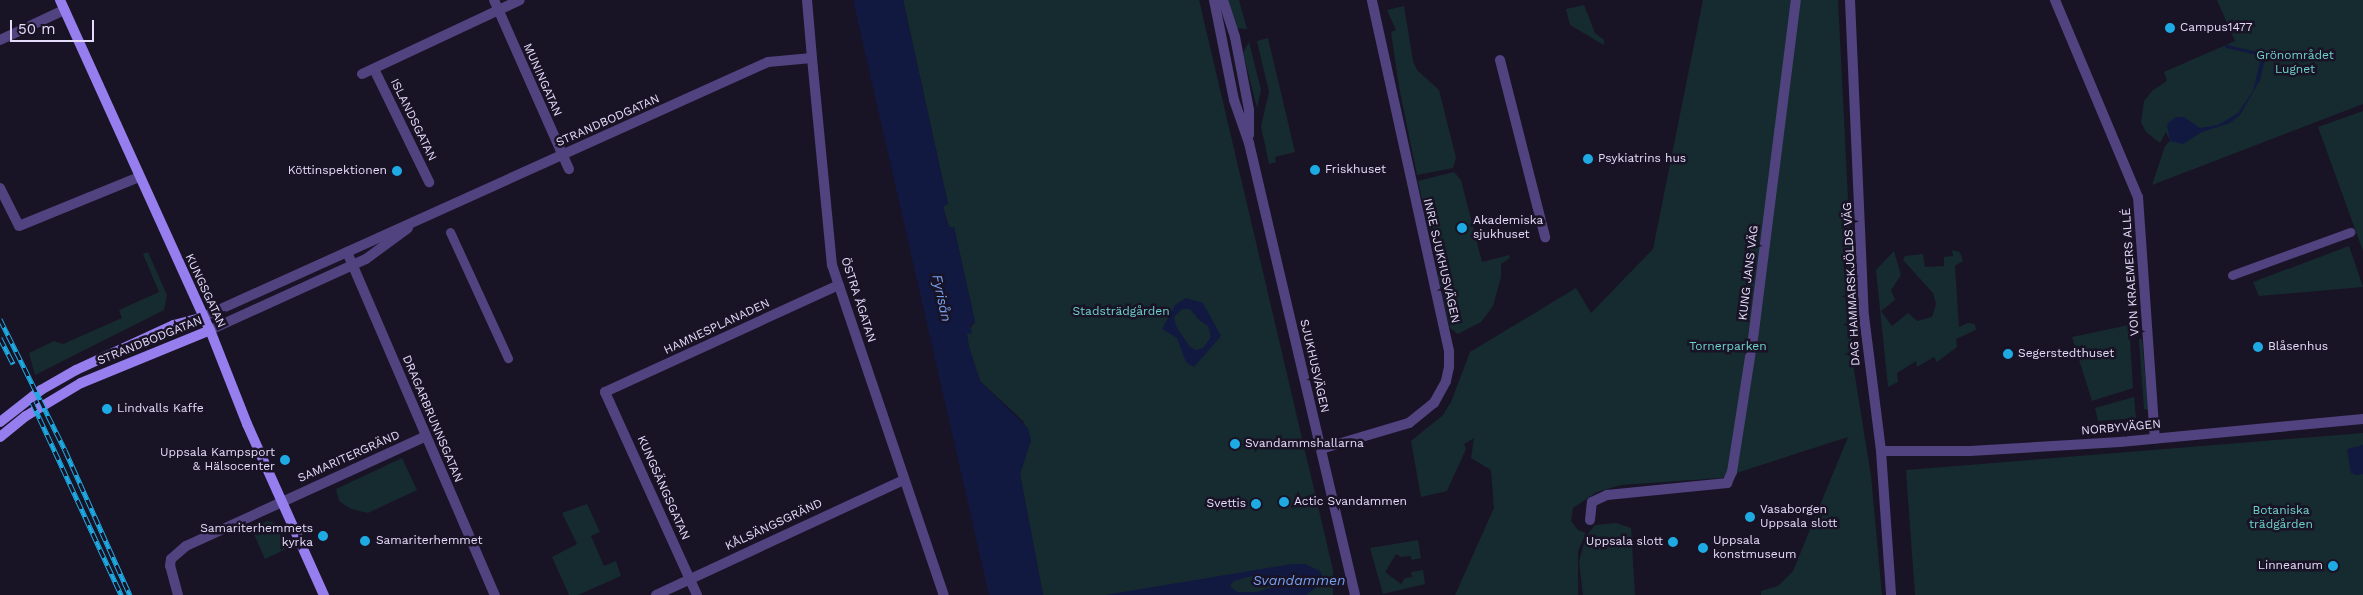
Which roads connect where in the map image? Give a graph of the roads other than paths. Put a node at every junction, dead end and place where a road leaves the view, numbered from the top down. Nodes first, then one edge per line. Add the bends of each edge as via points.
1 (520, 0) edge
2 (807, 0) edge
3 (1214, 0) edge
4 (1223, 0) edge
5 (1372, 0) edge
6 (1796, 0) edge
7 (1850, 0) edge
8 (2056, 0) edge
9 (62, 5) edge
10 (496, 5) edge
11 (0, 40) edge
12 (812, 58) junction
13 (1500, 60) dead end
14 (374, 69) junction
15 (362, 74) dead end
16 (1249, 143) junction
17 (563, 154) junction
18 (569, 169) dead end
19 (139, 177) junction
20 (429, 182) dead end
21 (0, 188) edge
22 (418, 220) junction
23 (450, 232) dead end
24 (2350, 232) dead end
25 (1545, 237) dead end
26 (347, 252) junction
27 (352, 265) junction
28 (2232, 275) dead end
29 (839, 285) junction
30 (203, 317) junction
31 (210, 330) junction
32 (508, 358) dead end
33 (605, 392) joint
34 (2363, 419) edge
35 (0, 422) edge
36 (426, 436) junction
37 (0, 437) edge
38 (2155, 438) junction
39 (1321, 450) junction
40 (1881, 451) junction
41 (904, 480) junction
42 (283, 501) junction
43 (1590, 520) dead end
44 (690, 579) junction
45 (178, 595) edge
46 (324, 595) edge
47 (495, 595) edge
48 (656, 595) edge
49 (697, 595) edge
50 (944, 595) edge
51 (1355, 595) edge
52 (1892, 595) edge

1 - 10 street, ISLANDSGATAN
2 - 12 street, ÖSTRA ÅGATAN
3 - 16 street, SJUKHUSVÄGEN via 1234,100
4 - 16 street, SJUKHUSVÄGEN via 1235,37 1249,110
5 - 39 street, INRE SJUKHUSVÄGEN via 1449,351 1449,367 1446,381 1434,403 1409,423
6 - 43 street, KUNG JANS VÄG via 1754,331 1732,472 1727,483 1607,495 1592,502
7 - 40 street, DAG HAMMARSKJÖLDS VÄG via 1864,316
8 - 38 street, VON KRAEMERS ALLÉ via 2138,197
9 - 11 street
9 - 19 main road, KUNGSGATAN
10 - 14 street, ISLANDSGATAN
10 - 17 street, MUNINGATAN
12 - 17 street, STRANDBODGATAN via 768,62
12 - 29 street, ÖSTRA ÅGATAN via 829,244
13 - 25 street
14 - 15 street, ISLANDSGATAN
14 - 20 street, ISLANDSGATAN
16 - 39 street, SJUKHUSVÄGEN
17 - 18 street, MUNINGATAN
17 - 22 street, STRANDBODGATAN
19 - 21 street via 19,226
19 - 30 main road, KUNGSGATAN
22 - 26 street, STRANDBODGATAN
22 - 27 street, STRANDBODGATAN via 379,252
23 - 32 street
24 - 28 street
26 - 27 street, DRAGARBRUNNSGATAN
26 - 30 street, STRANDBODGATAN
27 - 31 street, STRANDBODGATAN
27 - 36 street, DRAGARBRUNNSGATAN
29 - 33 street, HAMNESPLANADEN
29 - 41 street, ÖSTRA ÅGATAN
30 - 31 main road, KUNGSGATAN
30 - 35 main road, STRANDBODGATAN via 174,325 116,350 41,390
31 - 37 main road, STRANDBODGATAN via 81,383 26,416
31 - 42 main road, KUNGSGATAN
33 - 44 street, KUNGSÄNGSGATAN
34 - 38 street, NORBYVÄGEN
36 - 42 street, SAMARITERGRÄND
36 - 47 street, DRAGARBRUNNSGATAN
38 - 40 street, NORBYVÄGEN via 1970,451
39 - 51 street, SJUKHUSVÄGEN
40 - 52 street, DAG HAMMARSKJÖLDS VÄG
41 - 44 street, KÅLSÄNGSGRÄND
41 - 50 street, ÖSTRA ÅGATAN
42 - 45 street, SAMARITERGRÄND via 186,546 171,559 173,583
42 - 46 main road, KUNGSGATAN
44 - 48 street, KÅLSÄNGSGRÄND
44 - 49 street, KUNGSÄNGSGATAN

